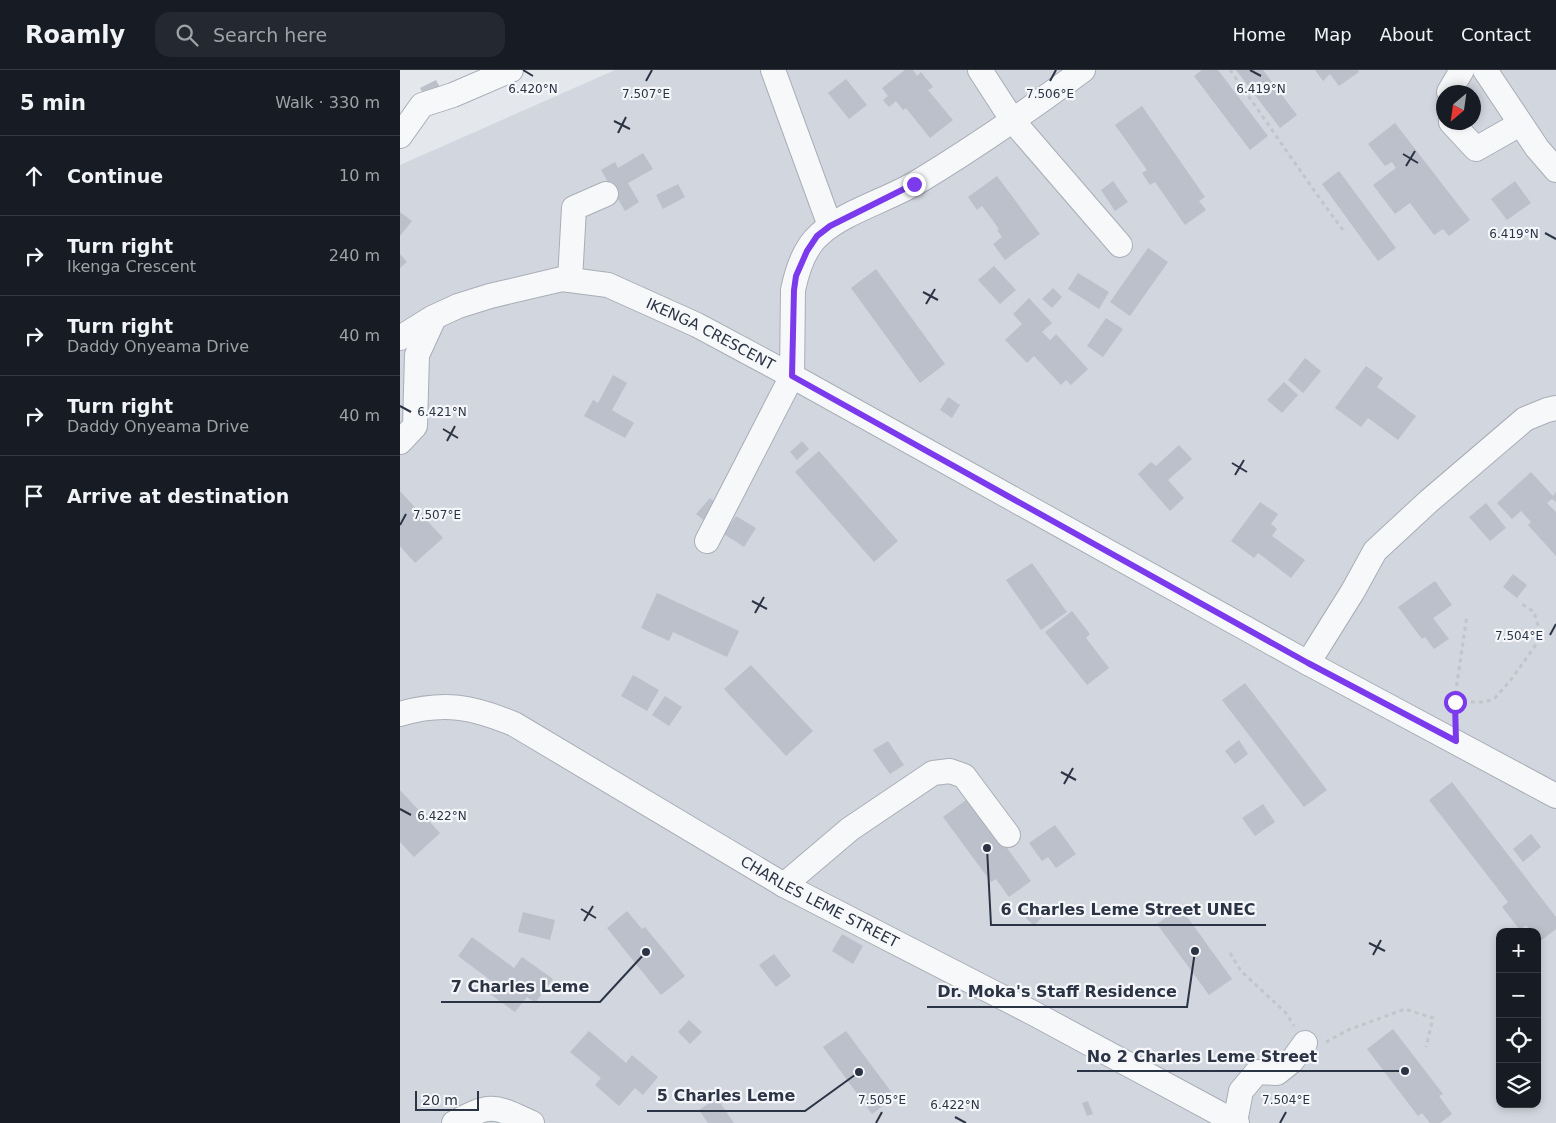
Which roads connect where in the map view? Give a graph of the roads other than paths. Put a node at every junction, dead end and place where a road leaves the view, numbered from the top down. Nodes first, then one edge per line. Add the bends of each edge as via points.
1 (511, 70) edge
2 (773, 70) edge
3 (980, 70) edge
4 (1083, 70) edge
5 (1462, 70) edge
6 (1485, 70) edge
7 (1453, 85) edge
8 (1013, 121) junction
9 (1520, 124) junction
10 (1458, 130) edge
11 (400, 136) edge
12 (1556, 170) edge
13 (606, 194) dead end
14 (830, 226) junction
15 (1120, 245) dead end
16 (570, 280) junction
17 (434, 318) junction
18 (400, 338) edge
19 (792, 376) junction
20 (1556, 408) edge
21 (400, 442) edge
22 (707, 541) dead end
23 (1308, 663) junction
24 (400, 714) edge
25 (1556, 796) edge
26 (1008, 835) dead end
27 (784, 885) junction
28 (1305, 1042) road end
29 (1236, 1122) edge
30 (454, 1123) edge
31 (532, 1123) edge

1 - 11 street via 422,105
2 - 14 street
3 - 8 street
4 - 8 street
5 - 7 street
6 - 9 street
8 - 14 street via 914,184
8 - 15 street
9 - 10 street via 1476,149
9 - 12 street
13 - 16 street via 574,208
14 - 19 street via 817,236 796,276
16 - 17 street, IKENGA CRESCENT via 562,279 490,296
16 - 19 street, IKENGA CRESCENT via 608,285 697,325
17 - 18 street, IKENGA CRESCENT
17 - 21 street via 417,355 415,426
19 - 22 street
19 - 23 street, IKENGA CRESCENT
20 - 23 street via 1525,419 1375,551
23 - 25 street, IKENGA CRESCENT
24 - 27 street, CHARLES LEME STREET via 420,708 451,706 489,714 514,724
26 - 27 street via 964,776 950,771 933,773 850,829
27 - 29 street, CHARLES LEME STREET
28 - 29 street via 1292,1061 1277,1073 1257,1072 1241,1092
30 - 31 street via 491,1108

